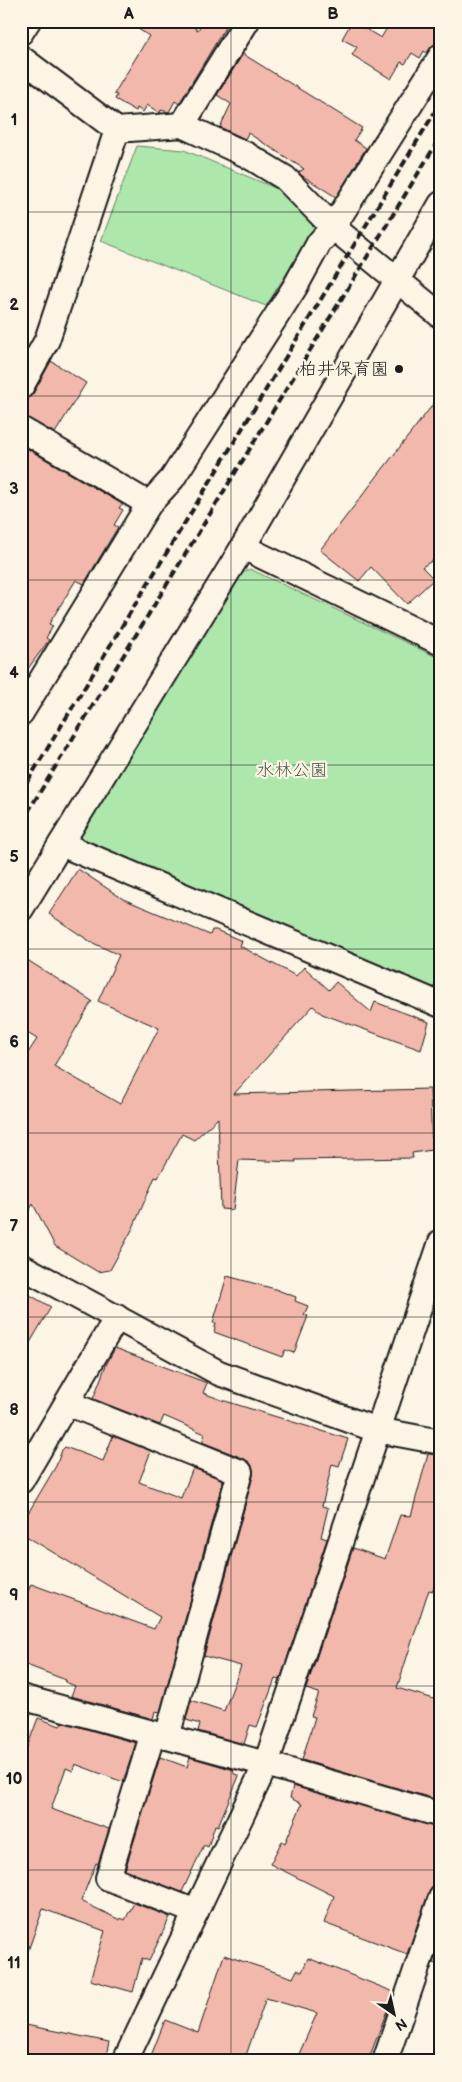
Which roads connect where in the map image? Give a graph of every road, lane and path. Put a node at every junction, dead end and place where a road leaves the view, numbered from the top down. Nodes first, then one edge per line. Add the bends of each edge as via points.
1 (28, 21) edge
2 (247, 21) edge
3 (21, 32) edge
4 (441, 56) edge
5 (21, 58) edge
6 (182, 125) junction
7 (117, 130) junction
8 (441, 204) edge
9 (333, 227) junction
10 (396, 279) junction
11 (441, 316) edge
12 (21, 387) edge
13 (21, 429) edge
14 (149, 504) junction
15 (243, 546) junction
16 (441, 643) edge
17 (21, 713) edge
18 (62, 844) junction
19 (21, 909) edge
20 (441, 1005) edge
21 (441, 1242) edge
22 (21, 1266) edge
23 (117, 1317) junction
24 (67, 1403) junction
25 (377, 1430) junction
26 (441, 1442) edge
27 (21, 1481) edge
28 (21, 1697) edge
29 (160, 1735) junction
30 (266, 1764) junction
31 (441, 1815) edge
32 (441, 1898) edge
33 (196, 1912) junction
34 (125, 2061) edge
35 (385, 2061) edge

1 - 3 street
2 - 6 street
4 - 9 street
5 - 7 street
6 - 7 street
6 - 9 street via 247,155 285,178
7 - 12 street via 47,340
8 - 10 street
9 - 10 street
9 - 14 street via 319,243 296,287 172,479
10 - 11 street
10 - 15 street
13 - 14 street
14 - 17 street
15 - 16 street
15 - 18 street
18 - 19 street
18 - 20 street
21 - 25 street
22 - 23 street
23 - 24 street
23 - 25 street via 219,1373
24 - 27 street
24 - 29 street via 240,1472
25 - 26 street
25 - 30 street
28 - 29 street
29 - 30 street
29 - 33 street via 108,1878
30 - 31 street
30 - 33 street
32 - 35 street
33 - 34 street

